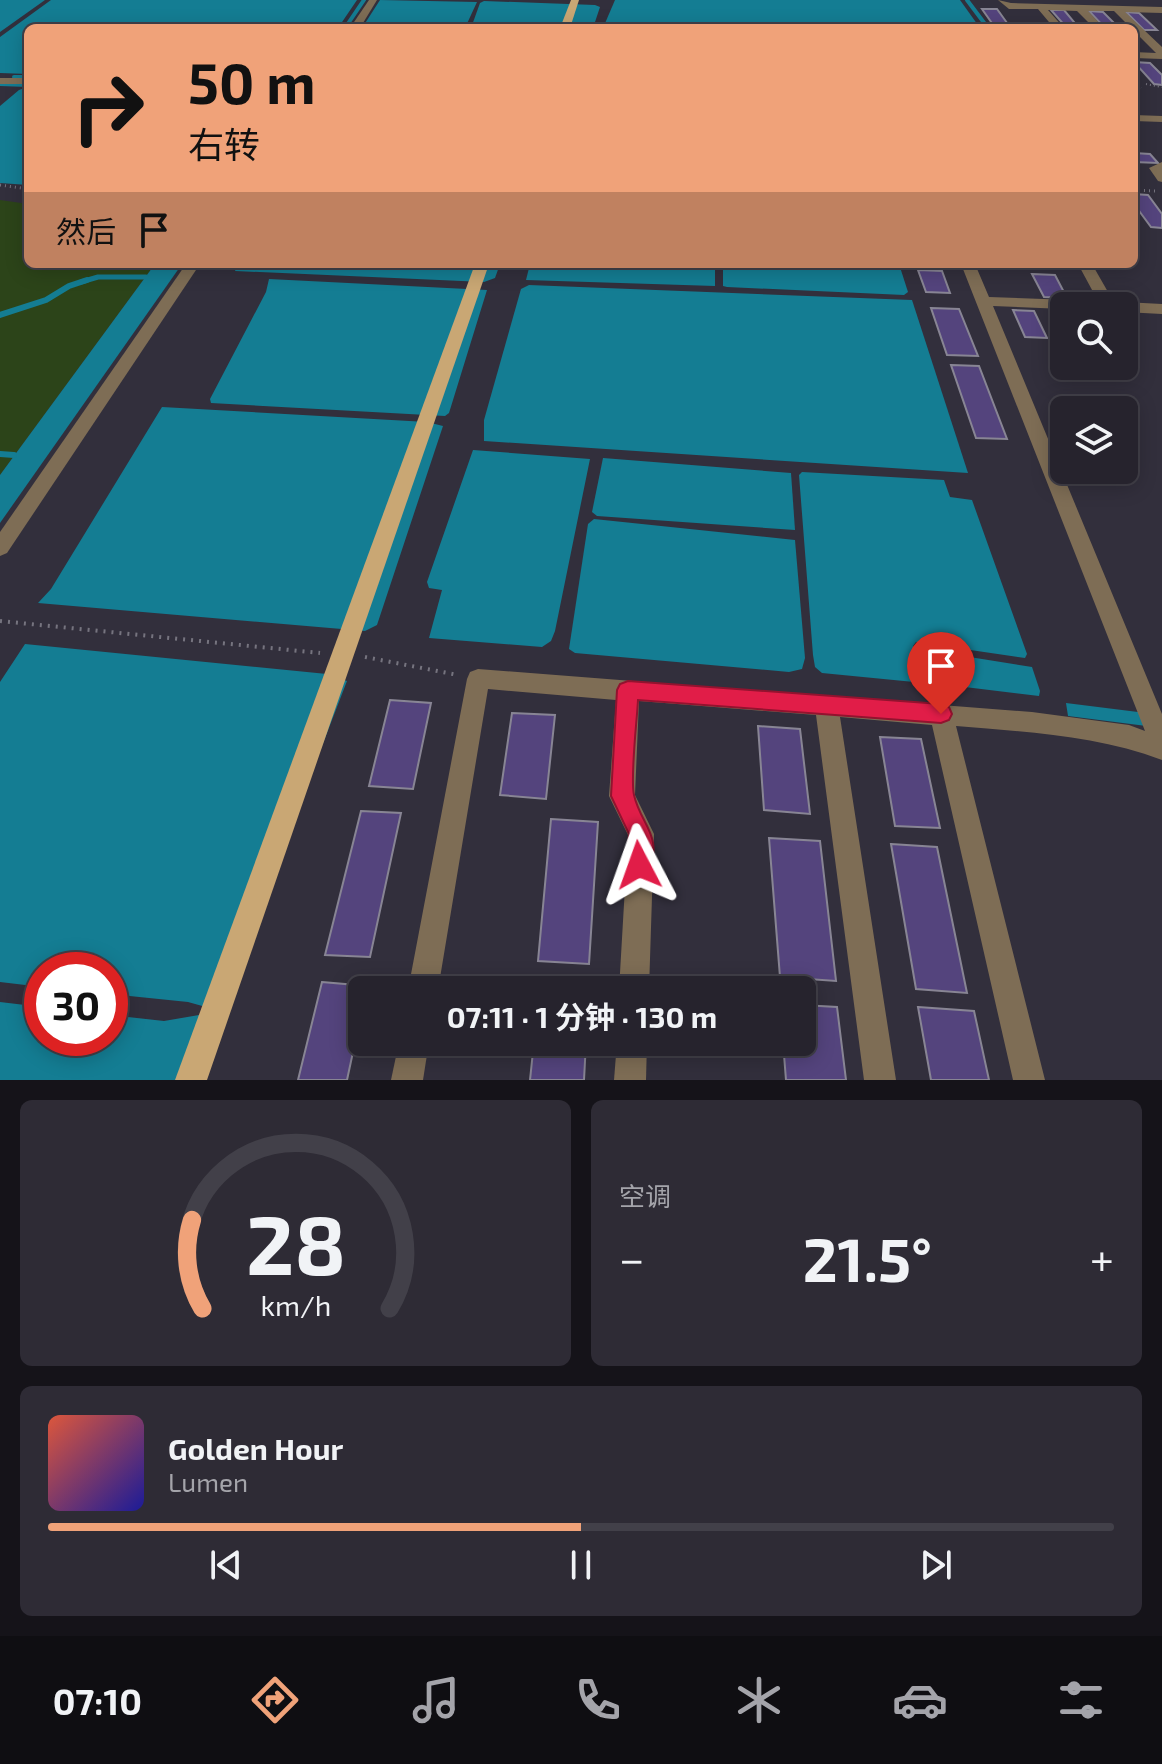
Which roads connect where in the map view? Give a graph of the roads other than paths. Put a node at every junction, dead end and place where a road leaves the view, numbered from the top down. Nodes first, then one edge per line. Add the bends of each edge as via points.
1 (373, 0) edge
2 (575, 0) edge
3 (1002, 0) edge
4 (1134, 0) edge
5 (1093, 4) edge
6 (1046, 5) edge
7 (1080, 8) junction
8 (1117, 9) junction
9 (1143, 9) junction
10 (1160, 12) edge
11 (358, 24) edge
12 (566, 24) edge
13 (1057, 24) edge
14 (1095, 24) edge
15 (1132, 24) edge
16 (1138, 30) edge
17 (1138, 55) edge
18 (1162, 55) edge
19 (0, 81) edge
20 (24, 81) edge
21 (1138, 118) edge
22 (1162, 119) edge
23 (1162, 166) edge
24 (1162, 178) edge
25 (190, 268) edge
26 (481, 268) edge
27 (970, 268) edge
28 (1087, 268) edge
29 (1100, 292) edge
30 (984, 301) junction
31 (1050, 304) edge
32 (1138, 308) edge
33 (1162, 309) edge
34 (0, 548) edge
35 (628, 690) junction
36 (826, 705) junction
37 (941, 714) junction
38 (1162, 746) edge
39 (425, 976) edge
40 (635, 976) edge
41 (411, 1056) edge
42 (631, 1056) edge
43 (191, 1080) edge
44 (407, 1080) edge
45 (630, 1080) edge
46 (880, 1080) edge
47 (1029, 1080) edge

1 - 11 street
2 - 12 main road
3 - 6 street via 1009,6
4 - 9 street
5 - 7 street
5 - 8 street
6 - 7 street
6 - 13 street
7 - 14 street
8 - 9 street
8 - 15 street
9 - 10 street
16 - 18 street
17 - 18 street
19 - 20 street
21 - 22 street
23 - 24 street via 1155,168
25 - 34 street
26 - 43 main road
27 - 30 street
28 - 29 street
30 - 31 street
30 - 38 street
32 - 33 street
35 - 36 street
35 - 39 street via 478,679
35 - 40 street via 622,796 641,834
36 - 37 street
36 - 46 street
37 - 38 street via 1129,736
37 - 47 street
41 - 44 street
42 - 45 street

